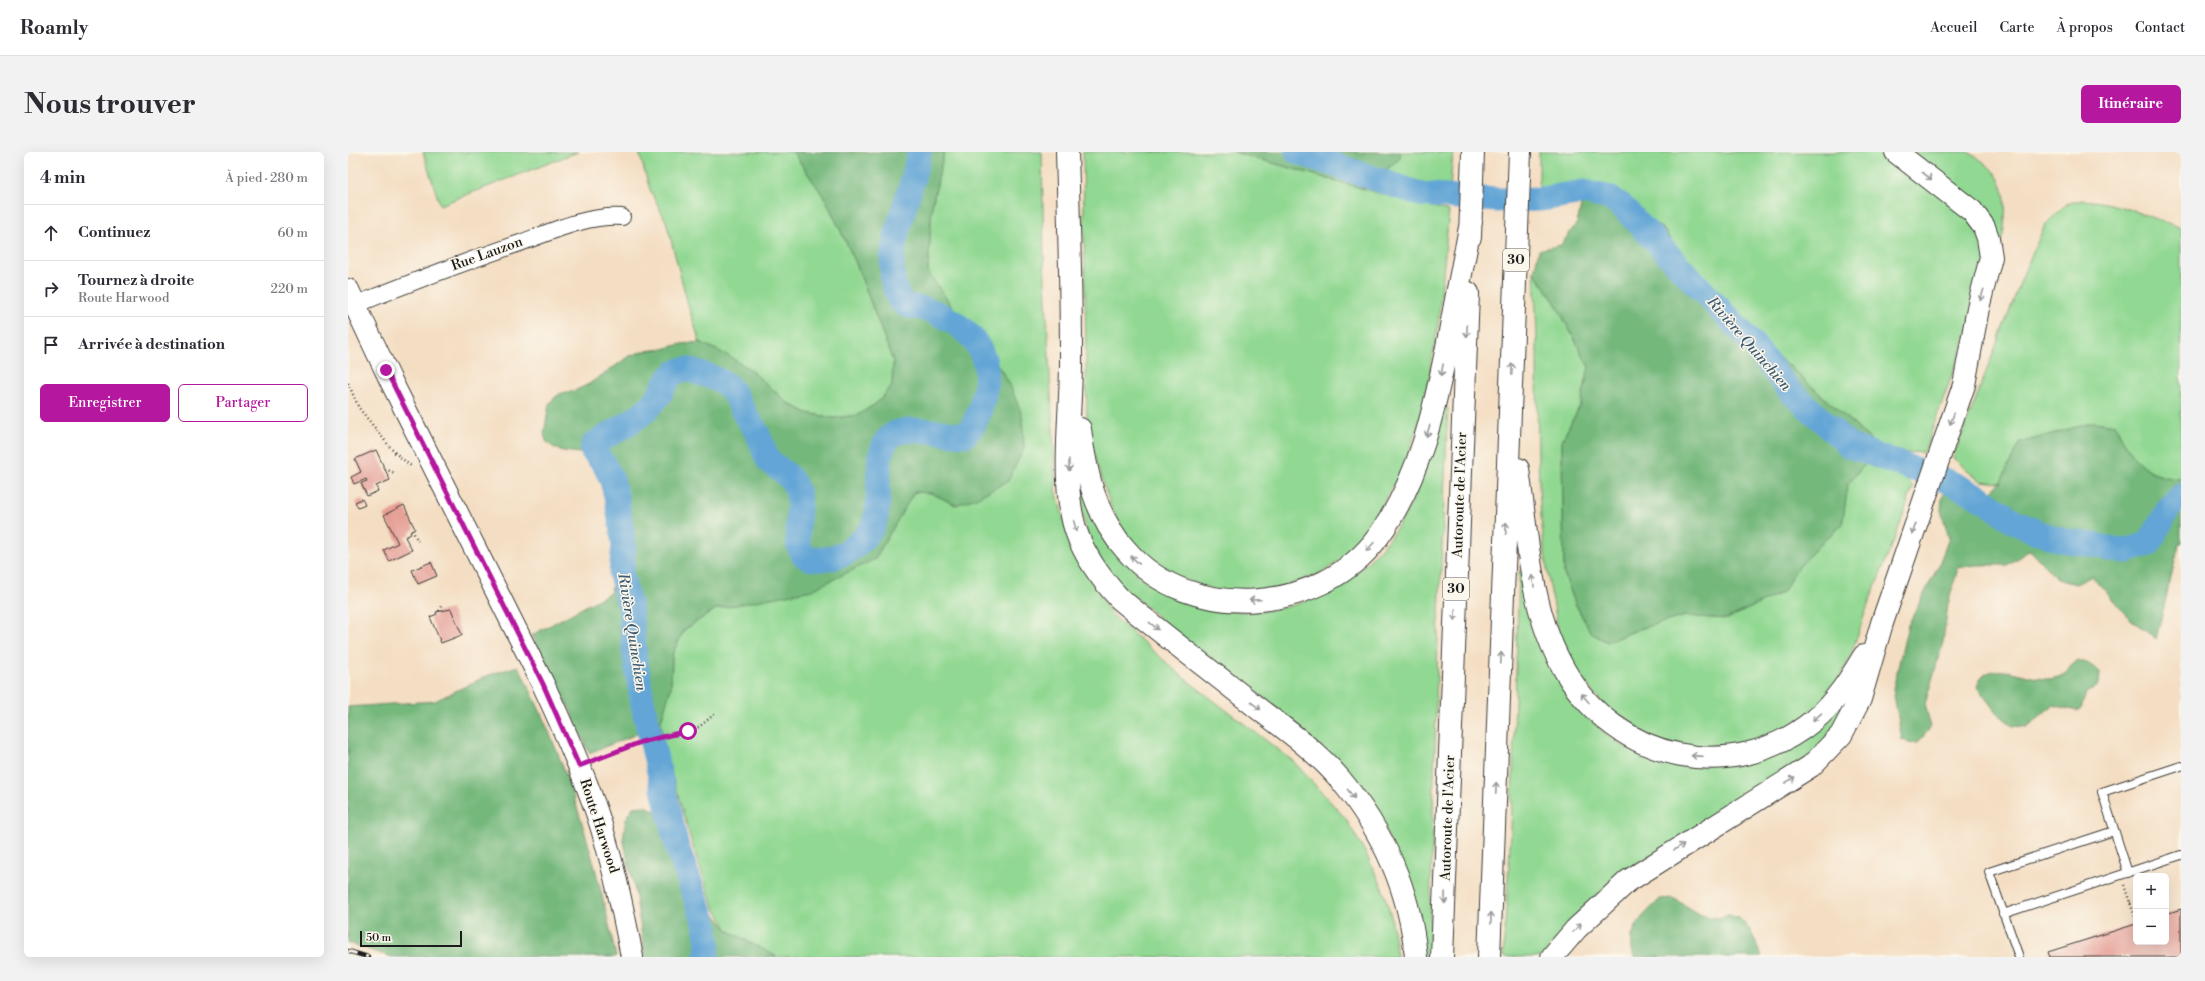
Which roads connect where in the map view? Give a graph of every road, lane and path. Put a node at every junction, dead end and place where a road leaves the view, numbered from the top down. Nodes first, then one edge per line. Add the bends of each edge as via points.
1 (1067, 152) edge
2 (1473, 152) edge
3 (1520, 152) edge
4 (1896, 152) edge
5 (1471, 216) junction
6 (622, 217) dead end
7 (351, 298) edge
8 (1071, 356) junction
9 (348, 383) edge
10 (1510, 408) junction
11 (411, 466) dead end
12 (386, 469) dead end
13 (395, 473) dead end
14 (412, 530) dead end
15 (418, 541) dead end
16 (441, 606) dead end
17 (439, 611) dead end
18 (1882, 623) junction
19 (716, 713) dead end
20 (579, 766) junction
21 (2181, 766) edge
22 (2114, 831) junction
23 (2181, 855) edge
24 (2128, 873) junction
25 (2126, 890) dead end
26 (2133, 902) edge
27 (2130, 903) junction
28 (2133, 911) edge
29 (2003, 914) junction
30 (632, 957) edge
31 (1416, 957) edge
32 (1442, 957) edge
33 (1489, 957) edge
34 (1552, 957) edge
35 (2018, 957) edge

1 - 8 main road
2 - 5 main road, Autoroute de l'Acier / 30
10 -> 3 main road, 30
4 -> 18 main road via 1972,211 1984,227 1991,257 1978,308 1964,385
5 -> 8 main road via 1436,402 1422,451 1404,492 1388,521 1364,552 1335,575 1315,587 1298,593 1258,600 1215,598 1196,594 1160,579 1126,551 1105,522 1090,486 1082,448
5 -> 32 main road, Autoroute de l'Acier / 30
6 - 7 street, Rue Lauzon via 593,218 569,225 446,269
7 - 20 main road, Route Harwood via 543,684
8 -> 31 main road via 1069,487 1076,530 1092,565 1120,599 1315,754 1339,778 1373,826 1399,876 1410,914
9 - 11 path via 359,408 394,452
18 -> 10 main road via 1852,676 1830,706 1783,740 1751,753 1714,757 1672,753 1636,741 1602,717 1576,689 1546,633 1531,571
33 -> 10 main road, 30
12 - 13 path
14 - 15 path
16 - 17 path
34 -> 18 main road via 1576,928 1628,881 1794,778 1822,756 1841,735 1860,699
19 - 20 path via 699,727 641,742
20 - 30 main road, Route Harwood via 609,852
21 - 22 lane via 2102,792
22 - 24 lane
22 - 29 lane via 1989,872
23 - 24 lane
24 - 29 lane
25 - 27 path
26 - 27 path
27 - 28 path
29 - 35 lane

